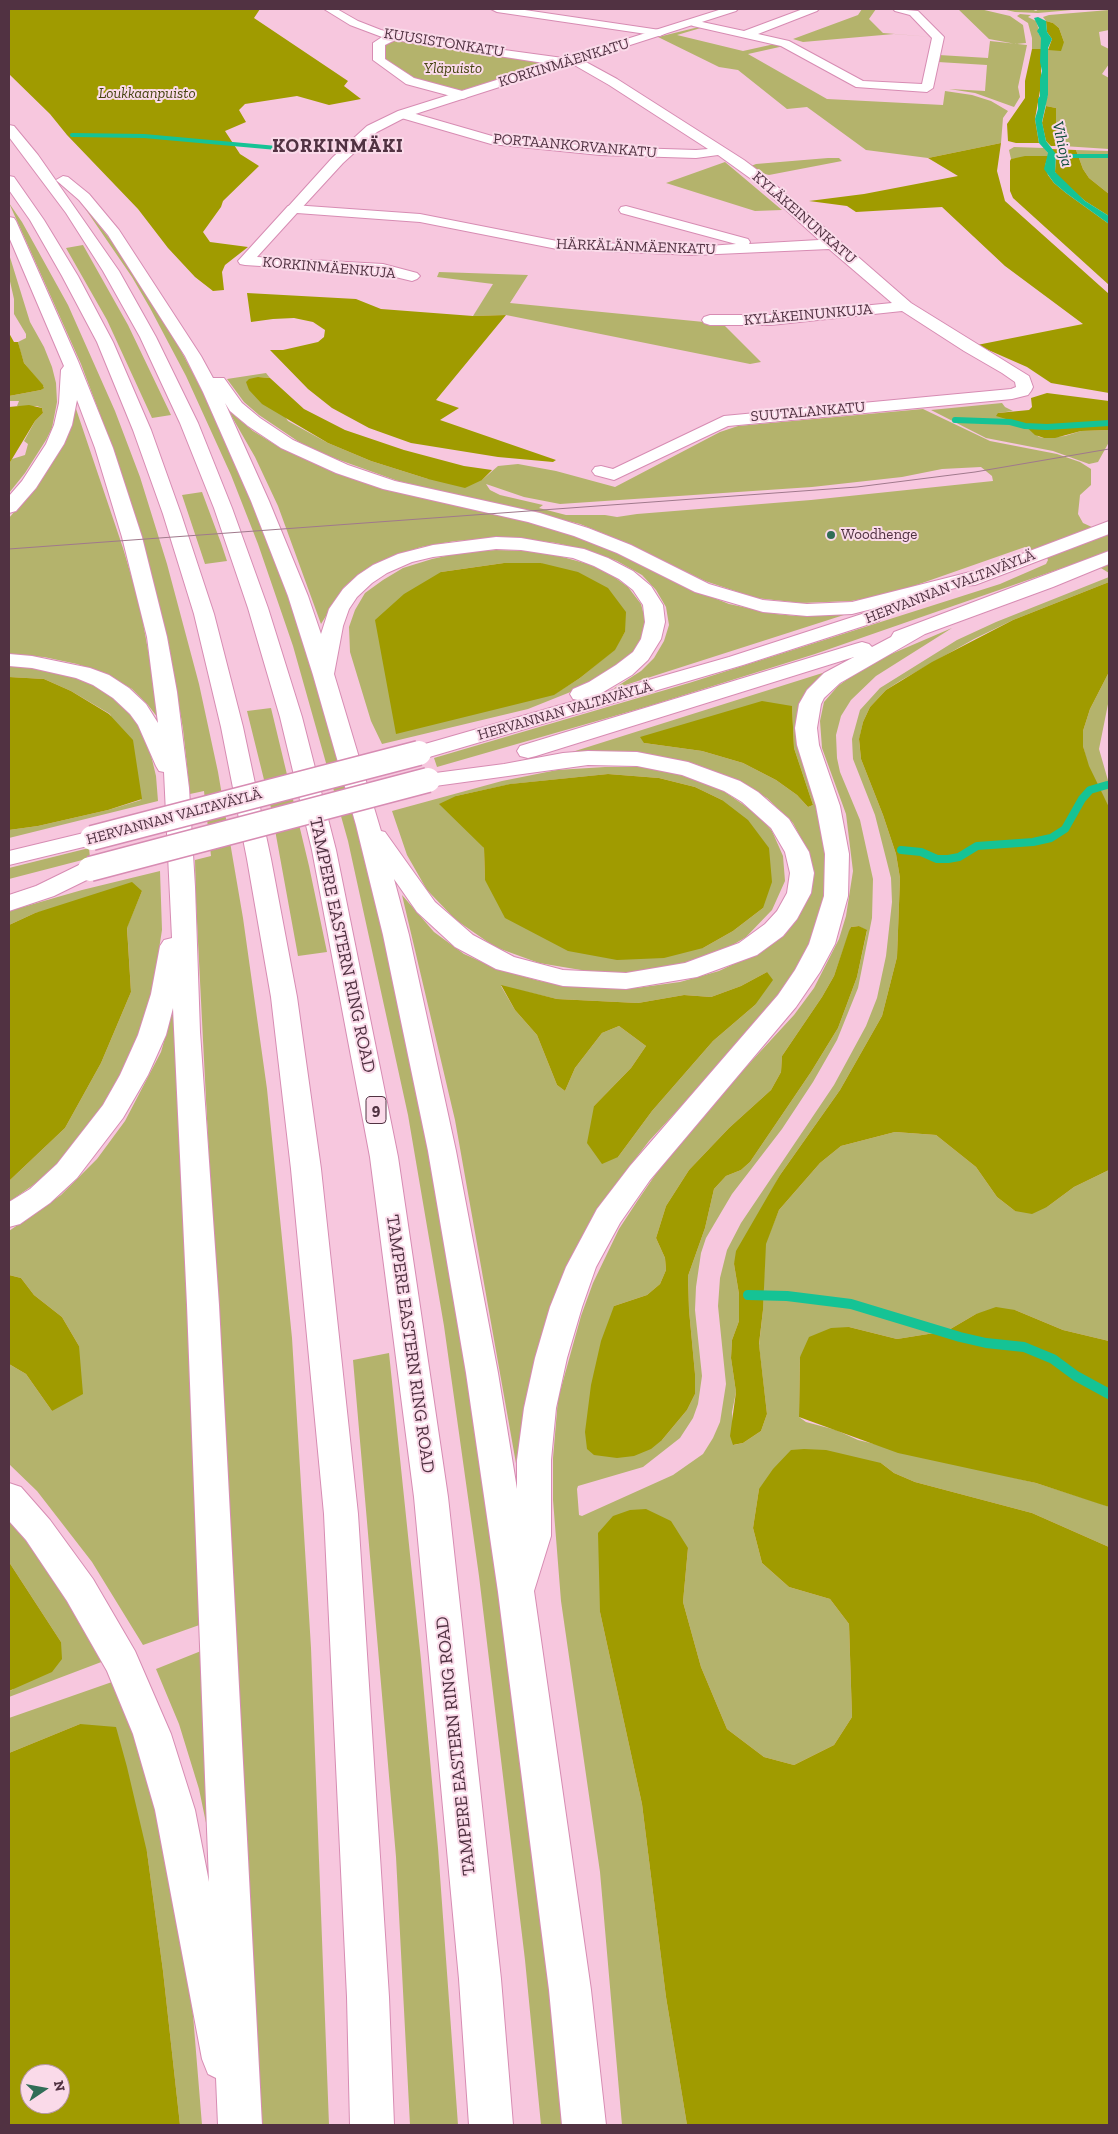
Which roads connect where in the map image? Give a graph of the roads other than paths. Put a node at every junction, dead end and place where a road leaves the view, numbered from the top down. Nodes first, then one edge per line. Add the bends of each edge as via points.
1 (330, 9) edge
2 (497, 9) edge
3 (732, 9) edge
4 (814, 9) edge
5 (899, 9) edge
6 (693, 23) junction
7 (660, 33) junction
8 (746, 34) junction
9 (393, 36) junction
10 (568, 61) junction
11 (462, 95) junction
12 (402, 114) junction
13 (9, 129) edge
14 (722, 152) junction
15 (33, 158) junction
16 (9, 180) edge
17 (293, 209) junction
18 (626, 210) dead end
19 (9, 221) edge
20 (832, 244) junction
21 (763, 248) junction
22 (246, 261) joint
23 (412, 276) dead end
24 (905, 306) junction
25 (710, 320) dead end
26 (193, 356) junction
27 (70, 361) junction
28 (1025, 387) joint
29 (601, 471) dead end
30 (9, 507) edge
31 (1109, 527) edge
32 (1109, 557) edge
33 (985, 574) junction
34 (917, 631) junction
35 (9, 660) edge
36 (324, 675) junction
37 (518, 726) junction
38 (428, 780) junction
39 (176, 788) junction
40 (368, 825) junction
41 (84, 840) junction
42 (9, 847) edge
43 (9, 858) edge
44 (90, 869) junction
45 (183, 888) junction
46 (9, 889) edge
47 (9, 903) edge
48 (9, 1216) edge
49 (9, 1498) edge
50 (516, 1592) junction
51 (236, 2125) edge
52 (240, 2125) edge
53 (372, 2125) edge
54 (491, 2125) edge
55 (584, 2125) edge

1 - 9 main road, KUUSISTONKATU via 362,27
2 - 7 main road
3 - 6 main road, KORKINMÄENKATU
4 - 8 main road
5 - 8 main road via 914,13 938,37 927,88 860,84 785,43
6 - 7 main road, KORKINMÄENKATU
6 - 8 main road
7 - 10 main road, KORKINMÄENKATU
9 - 10 main road, KUUSISTONKATU
9 - 11 main road via 379,43 379,60 410,81
10 - 11 main road, KORKINMÄENKATU
10 - 14 main road, KYLÄKEINUNKATU via 613,82
11 - 12 main road, KORKINMÄENKATU
12 - 14 main road, PORTAANKORVANKATU via 491,140 600,151
12 - 17 main road, KORKINMÄENKATU via 372,129
13 - 15 main road, TAMPERE EASTERN RING ROAD / 9
14 - 20 main road, KYLÄKEINUNKATU via 759,178
15 - 26 main road via 84,197 114,233
15 - 54 main road, TAMPERE EASTERN RING ROAD / 9 via 111,271 148,337 189,423 258,608 291,717 324,850 384,1157 431,1497 480,1979
16 - 53 main road via 70,276 104,342 142,430 204,614 232,727 260,868 284,997 341,1514
17 - 21 main road, HÄRKÄLÄNMÄENKATU via 420,218 557,245 695,250
17 - 22 main road, KORKINMÄENKATU
18 - 21 main road
19 - 27 main road
20 - 21 main road, HÄRKÄLÄNMÄENKATU
20 - 24 main road, KYLÄKEINUNKATU
22 - 23 main road, KORKINMÄENKUJA via 383,269
24 - 25 main road, KYLÄKEINUNKUJA via 771,320
24 - 28 main road, KYLÄKEINUNKATU via 1008,369 1023,380
26 - 33 main road via 236,407 270,434 306,454 390,485 532,517 581,532 720,595 763,606 852,608
26 - 36 main road via 260,501 298,596
27 - 30 main road via 68,403 58,438 29,484
27 - 39 main road via 104,448 132,537 160,656
28 - 29 main road, SUUTALANKATU via 1012,394 724,421 614,475
31 - 33 main road, HERVANNAN VALTAVÄYLÄ
32 - 34 main road, HERVANNAN VALTAVÄYLÄ
33 - 37 main road, HERVANNAN VALTAVÄYLÄ via 884,613
34 - 38 main road, HERVANNAN VALTAVÄYLÄ
34 - 50 main road via 832,678 810,704 806,728 808,746 828,806 837,854 836,896 830,921 814,958 787,1001 640,1173 608,1217 581,1267 553,1349 540,1408 534,1460 534,1536
35 - 39 main road via 82,673 121,693 149,725
36 - 37 main road via 339,609 350,593 380,569 405,558 464,546 521,544 578,553 626,574 641,586 653,605 656,622 641,656 597,687
36 - 40 main road
37 - 41 main road, HERVANNAN VALTAVÄYLÄ, bridge
38 - 40 main road via 588,758 637,759 688,769 732,786 750,797 780,824 797,852 802,873 799,893 788,914 774,930 748,949 716,962 688,971 626,981 563,978 505,963 464,940 426,907
38 - 44 main road, HERVANNAN VALTAVÄYLÄ, bridge
39 - 45 main road
40 - 50 main road via 396,935 442,1151 482,1373
41 - 42 main road
41 - 43 main road, HERVANNAN VALTAVÄYLÄ
44 - 46 main road, HERVANNAN VALTAVÄYLÄ
44 - 47 main road via 45,891
45 - 48 main road via 164,994 152,1035 134,1075 109,1118 67,1171 40,1196
45 - 52 main road via 187,1032
49 - 51 main road via 38,1530 80,1590 122,1663 152,1734 175,1810
50 - 55 main road via 570,1990

